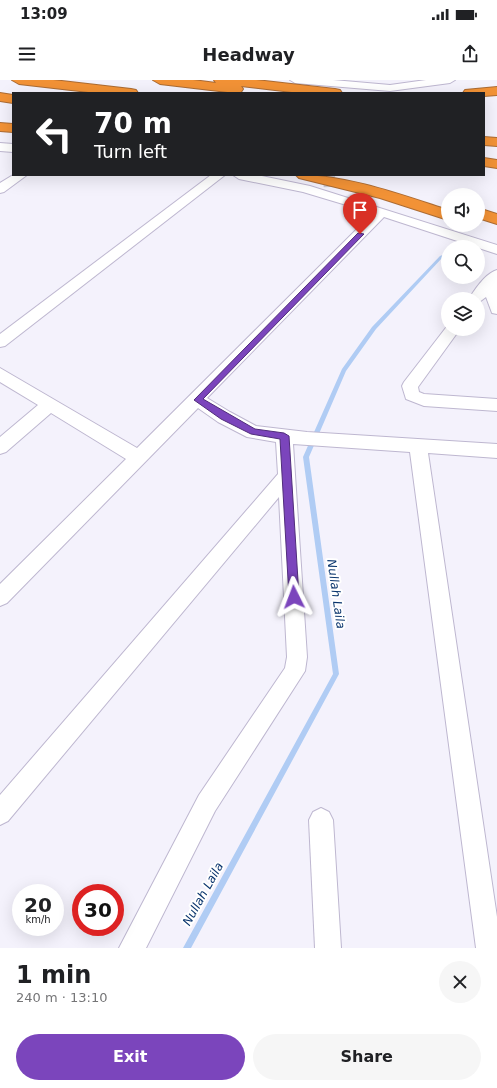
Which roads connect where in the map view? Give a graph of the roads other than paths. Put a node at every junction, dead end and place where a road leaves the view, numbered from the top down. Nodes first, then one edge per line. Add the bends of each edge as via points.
1 (160, 80) edge
2 (221, 80) edge
3 (294, 80) edge
4 (450, 80) edge
5 (17, 82) edge
6 (415, 83) edge
7 (497, 91) edge
8 (78, 92) edge
9 (121, 92) edge
10 (262, 92) edge
11 (326, 92) edge
12 (484, 92) edge
13 (497, 99) edge
14 (485, 100) edge
15 (0, 127) edge
16 (12, 128) edge
17 (485, 134) edge
18 (0, 135) edge
19 (12, 136) edge
20 (497, 136) edge
21 (485, 141) edge
22 (497, 142) edge
23 (0, 147) edge
24 (12, 148) edge
25 (485, 156) edge
26 (497, 157) edge
27 (485, 162) edge
28 (497, 164) edge
29 (20, 176) edge
30 (218, 176) edge
31 (244, 176) edge
32 (308, 176) edge
33 (347, 176) edge
34 (0, 189) edge
35 (441, 202) edge
36 (382, 212) junction
37 (441, 213) edge
38 (485, 216) edge
39 (497, 219) edge
40 (485, 226) edge
41 (497, 230) edge
42 (497, 250) edge
43 (493, 279) edge
44 (482, 292) edge
45 (497, 309) edge
46 (448, 336) edge
47 (0, 342) edge
48 (0, 374) edge
49 (198, 400) junction
50 (50, 404) junction
51 (497, 405) edge
52 (284, 436) junction
53 (418, 446) junction
54 (0, 447) edge
55 (497, 451) edge
56 (139, 458) junction
57 (287, 476) junction
58 (0, 597) edge
59 (0, 813) edge
60 (321, 820) dead end
61 (132, 948) edge
62 (328, 948) edge
63 (489, 948) edge

1 - 10 highway
2 - 11 highway
3 - 6 street via 378,88
4 - 6 street
5 - 8 highway
5 - 9 highway
7 - 12 highway
13 - 14 highway
15 - 16 highway
17 - 20 highway
18 - 19 highway
21 - 22 highway
23 - 24 street
25 - 26 highway
27 - 28 highway
29 - 34 street
30 - 47 street
31 - 36 street via 330,194
32 - 37 highway
33 - 35 highway
36 - 42 street
36 - 49 street
38 - 39 highway
40 - 41 highway
43 - 44 street
43 - 45 street
46 - 51 street via 410,386 412,395 424,400
48 - 50 street
49 - 52 street via 254,432
49 - 56 street
50 - 54 street
50 - 56 street
52 - 53 street
52 - 57 street
53 - 55 street
53 - 63 street
56 - 58 street
57 - 59 street
57 - 61 street via 298,657 295,671 208,803
60 - 62 street

